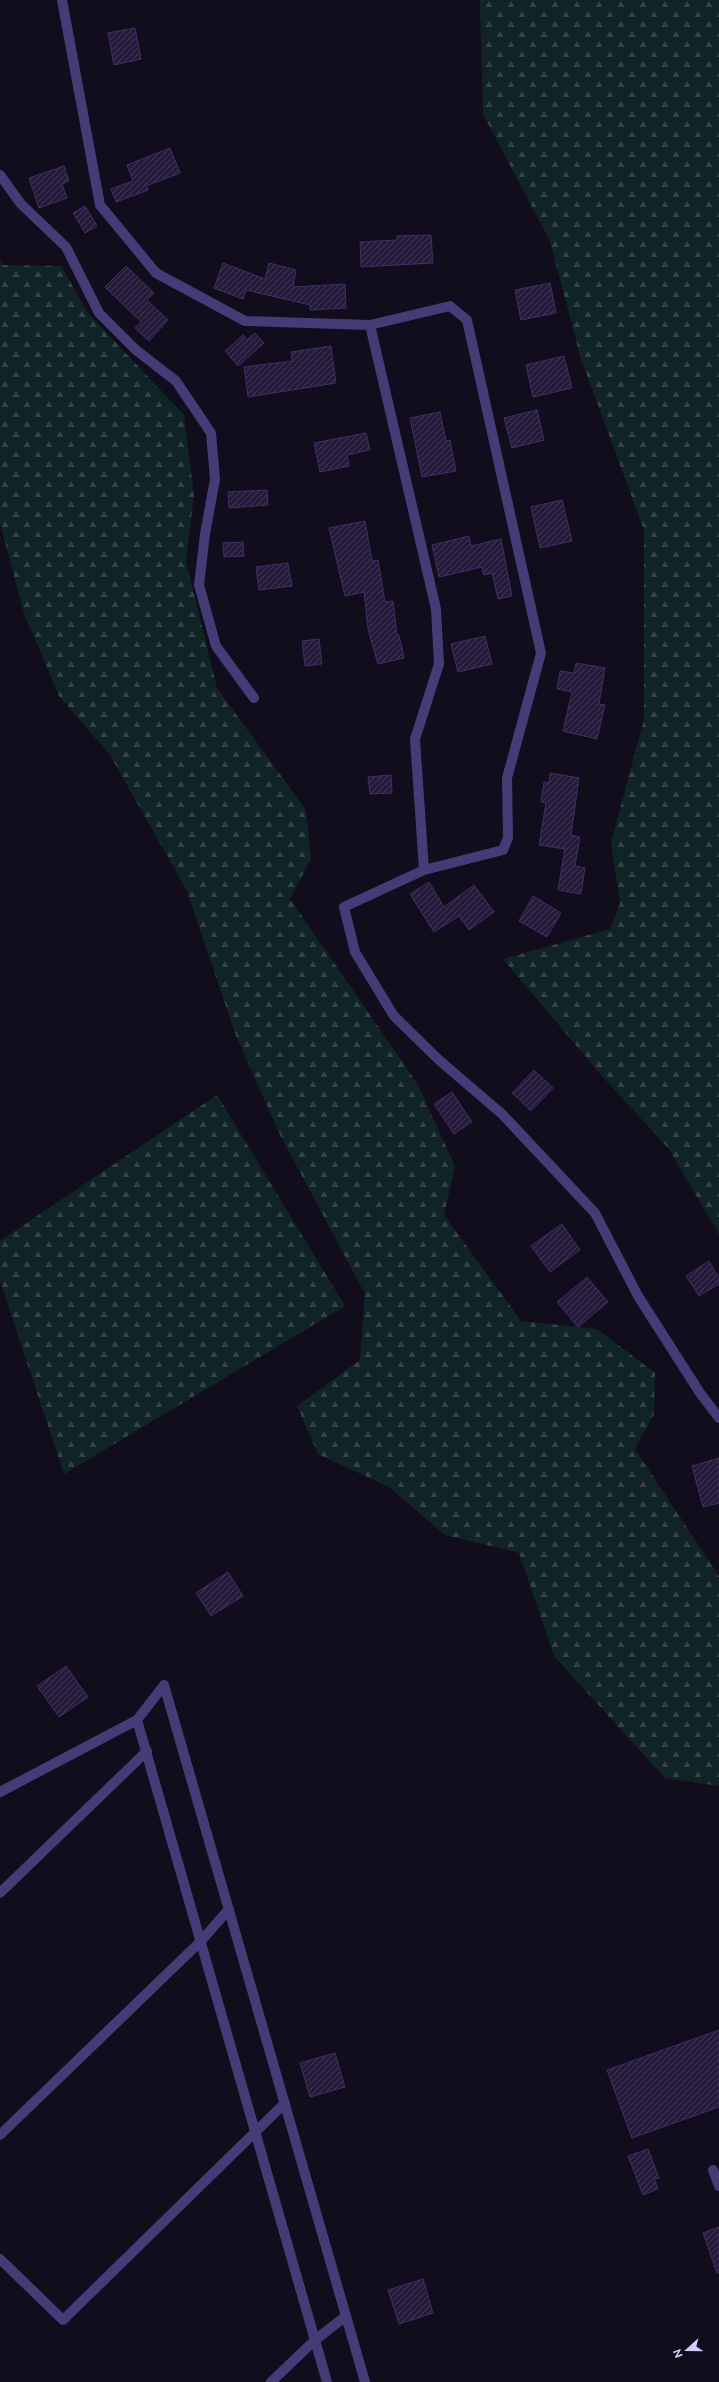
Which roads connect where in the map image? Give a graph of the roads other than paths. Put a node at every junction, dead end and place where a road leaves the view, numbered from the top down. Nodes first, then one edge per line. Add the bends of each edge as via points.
1 (62, 0) edge
2 (0, 175) edge
3 (370, 325) junction
4 (254, 698) dead end
5 (424, 870) junction
6 (719, 1418) edge
7 (138, 1720) junction
8 (147, 1751) junction
9 (0, 1792) edge
10 (0, 1893) edge
11 (229, 1909) junction
12 (201, 1940) junction
13 (285, 2103) junction
14 (255, 2130) junction
15 (0, 2135) edge
16 (713, 2170) dead end
17 (719, 2186) edge
18 (0, 2259) edge
19 (346, 2316) junction
20 (315, 2340) junction
21 (271, 2382) edge
22 (327, 2382) edge
23 (365, 2382) edge

1 - 3 street via 100,205 156,273 245,321
2 - 4 street via 21,204 66,247 99,312 136,350 176,381 211,433 215,478 199,585 216,646
3 - 5 street via 436,609 439,664 415,739
3 - 5 street via 450,306 467,320 541,653 507,778 508,838 503,850
5 - 6 street via 344,907 355,952 394,1016 439,1060 502,1114 595,1213 638,1296 700,1393
7 - 8 street
7 - 9 street
7 - 11 street via 164,1685
8 - 10 street
8 - 12 street
11 - 12 street
11 - 13 street
12 - 14 street
12 - 15 street
13 - 14 street
13 - 19 street
14 - 18 street via 63,2320
14 - 20 street
16 - 17 street
19 - 20 street
19 - 23 street
20 - 21 street
20 - 22 street

